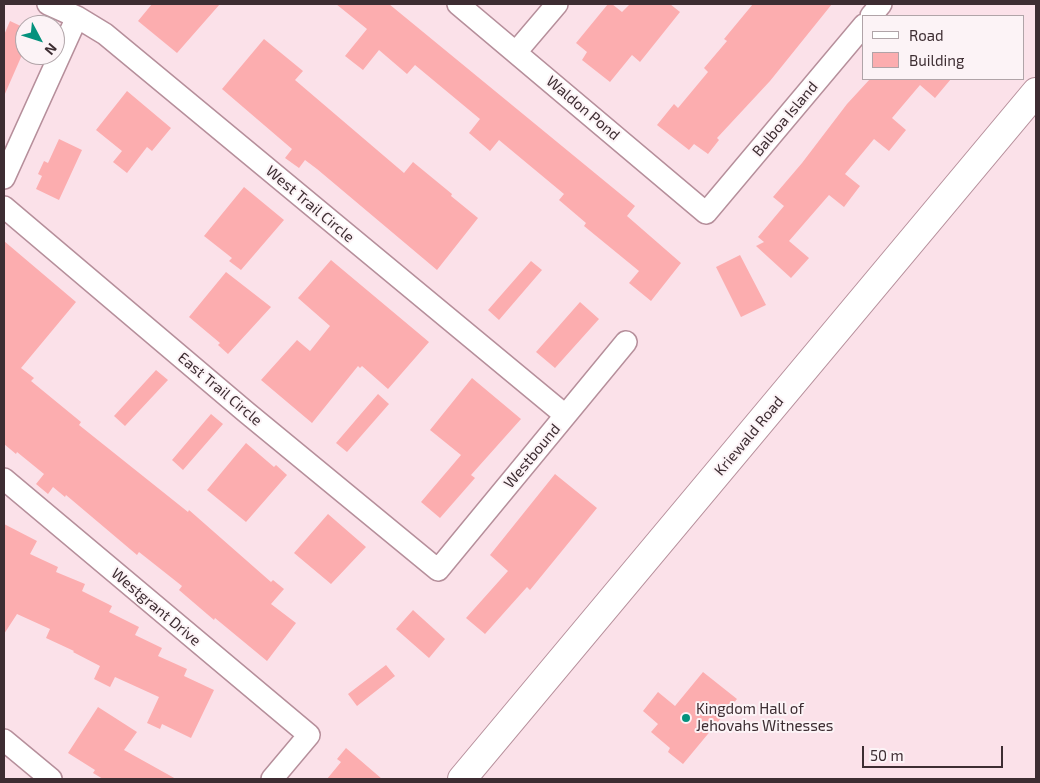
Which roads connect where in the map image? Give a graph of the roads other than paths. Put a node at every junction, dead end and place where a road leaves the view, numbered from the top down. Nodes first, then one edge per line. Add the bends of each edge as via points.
1 (48, 4) edge
2 (458, 4) edge
3 (557, 4) edge
4 (881, 4) edge
5 (872, 15) edge
6 (77, 17) junction
7 (862, 26) edge
8 (517, 52) junction
9 (1036, 92) edge
10 (4, 178) edge
11 (4, 207) edge
12 (706, 213) joint
13 (626, 342) dead end
14 (565, 415) junction
15 (4, 479) edge
16 (438, 570) joint
17 (4, 740) edge
18 (51, 779) edge
19 (272, 779) edge
20 (462, 779) edge

1 - 6 street, West Trail Circle
2 - 8 street, Waldon Pond
3 - 8 street
4 - 5 street
6 - 10 street
6 - 14 street, West Trail Circle via 105,34
7 - 12 street, Balboa Island
8 - 12 street, Waldon Pond
9 - 20 street, Kriewald Road
11 - 16 street, East Trail Circle
13 - 14 street, Westbound
14 - 16 street, Westbound
15 - 19 street, Westgrant Drive via 309,735
17 - 18 street

